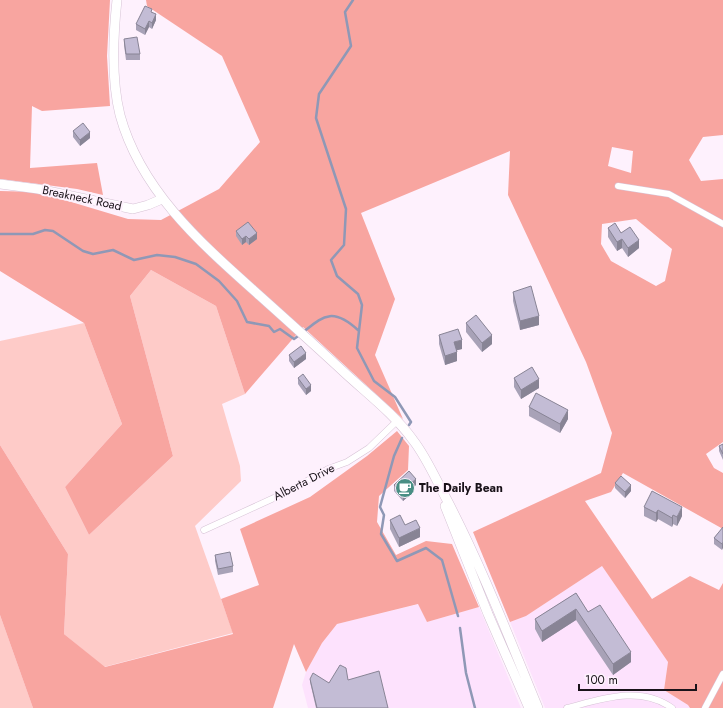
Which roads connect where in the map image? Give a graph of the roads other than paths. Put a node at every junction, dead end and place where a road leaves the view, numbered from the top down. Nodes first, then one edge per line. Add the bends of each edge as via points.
1 (117, 0) edge
2 (0, 184) edge
3 (618, 186) dead end
4 (162, 199) junction
5 (723, 224) edge
6 (397, 421) junction
7 (434, 474) junction
8 (204, 530) dead end
9 (723, 674) edge
10 (529, 708) edge
11 (538, 708) edge
12 (567, 708) edge
13 (672, 708) edge
14 (705, 708) edge

1 - 4 main road via 115,75 121,116 137,156
2 - 4 main road, Breakneck Road via 38,189 133,209
3 - 5 street via 669,194
4 - 6 main road via 225,264
6 - 7 main road via 413,440
6 - 8 street, Alberta Drive via 369,448 347,462
7 - 10 main road via 454,533
7 - 11 main road via 462,529
9 - 14 street
12 - 13 street via 607,697 632,694 663,702

